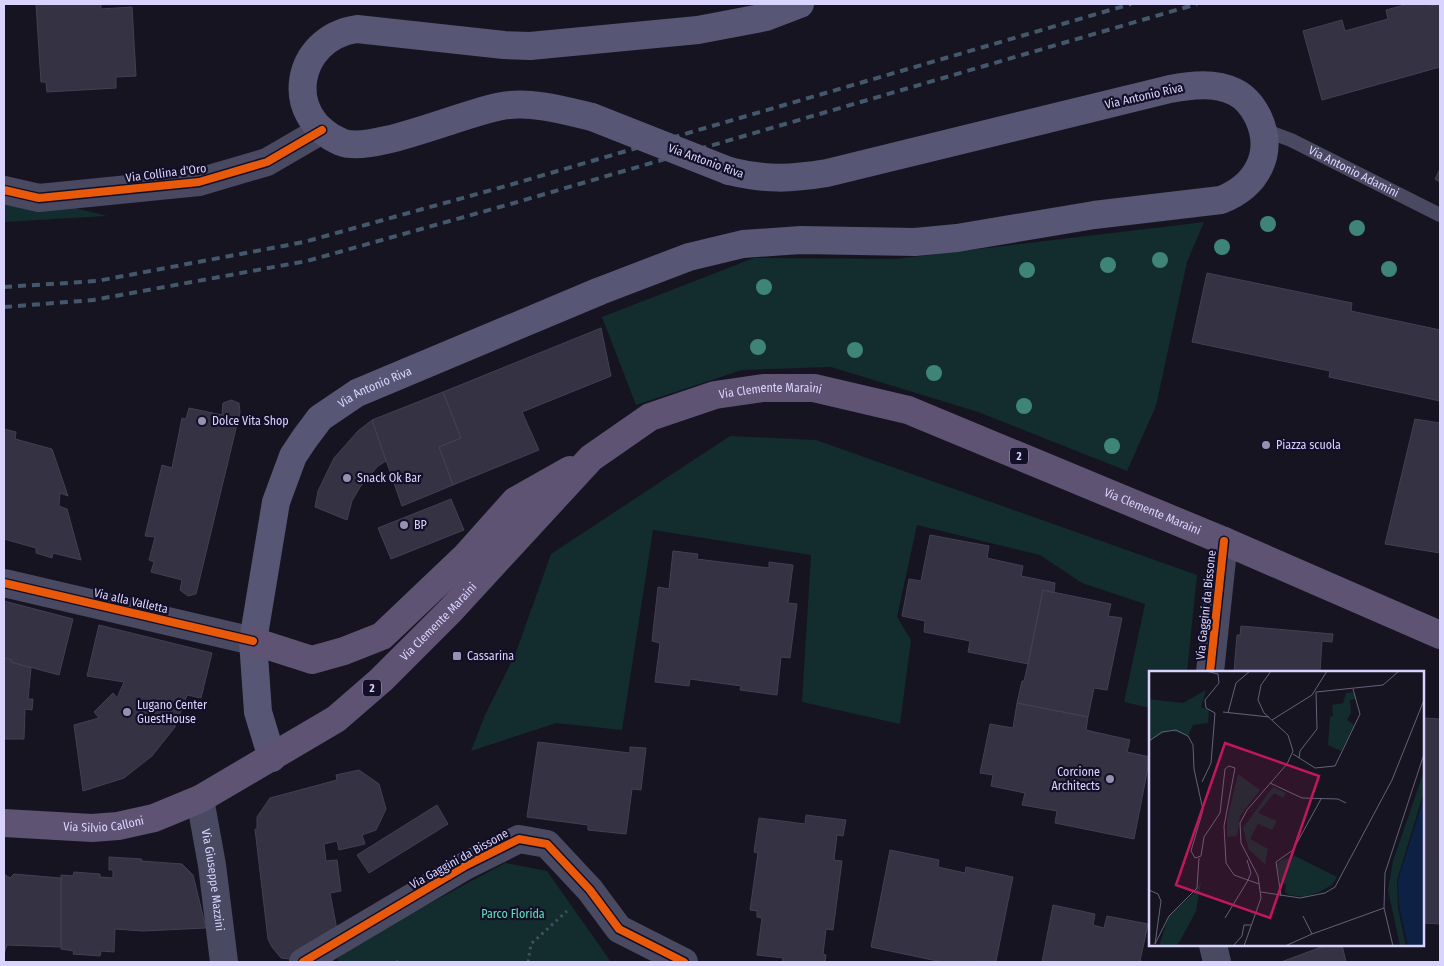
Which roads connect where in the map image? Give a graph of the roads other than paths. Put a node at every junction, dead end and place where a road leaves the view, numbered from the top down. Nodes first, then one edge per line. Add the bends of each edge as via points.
1 (800, 4) edge
2 (322, 130) junction
3 (1264, 130) junction
4 (4, 190) edge
5 (1440, 215) edge
6 (591, 458) junction
7 (1224, 541) junction
8 (4, 583) edge
9 (1440, 635) edge
10 (253, 641) junction
11 (1210, 671) edge
12 (272, 758) junction
13 (200, 799) junction
14 (4, 822) edge
15 (1213, 946) edge
16 (224, 962) edge
17 (303, 962) edge
18 (684, 962) edge
19 (1217, 962) edge

1 - 2 main road, Via Antonio Riva via 766,17 698,30 530,46 380,30 345,30 324,40 315,50 304,76 303,102
2 - 3 main road, Via Antonio Riva, bridge via 342,143 371,144 455,118 504,106 528,105 592,117 729,171 770,179 827,173 1193,85 1235,92 1255,109
2 - 4 street, Via Collina d'Oro via 267,162 199,182 40,198
3 - 5 lane, Via Antonio Adamini via 1291,140
3 - 10 main road, Via Antonio Riva via 1264,149 1257,172 1249,184 1221,200 915,242 801,240 743,244 689,257 600,291 357,393 320,418 293,456 286,472 276,502
6 - 7 main road, Via Clemente Maraini / 2 via 650,417 715,395 764,388 814,388 908,410
6 - 10 main road via 515,501 466,557 382,636 312,660
6 - 12 main road, Via Clemente Maraini / 2 via 451,610 381,680 336,719
7 - 9 main road, Via Clemente Maraini / 2
7 - 11 street, Via Gaggini da Bissone
8 - 10 street, Via alla Valletta
10 - 12 main road, Via Antonio Riva via 258,712
12 - 13 main road, Via Clemente Maraini / 2
13 - 14 main road, Via Silvio Calloni / 2 via 154,818 118,826 92,828
13 - 16 street, Via Giuseppe Mazzini
15 - 19 street
17 - 18 street, Via Gaggini da Bissone via 465,866 519,839 547,844 590,890 618,929

